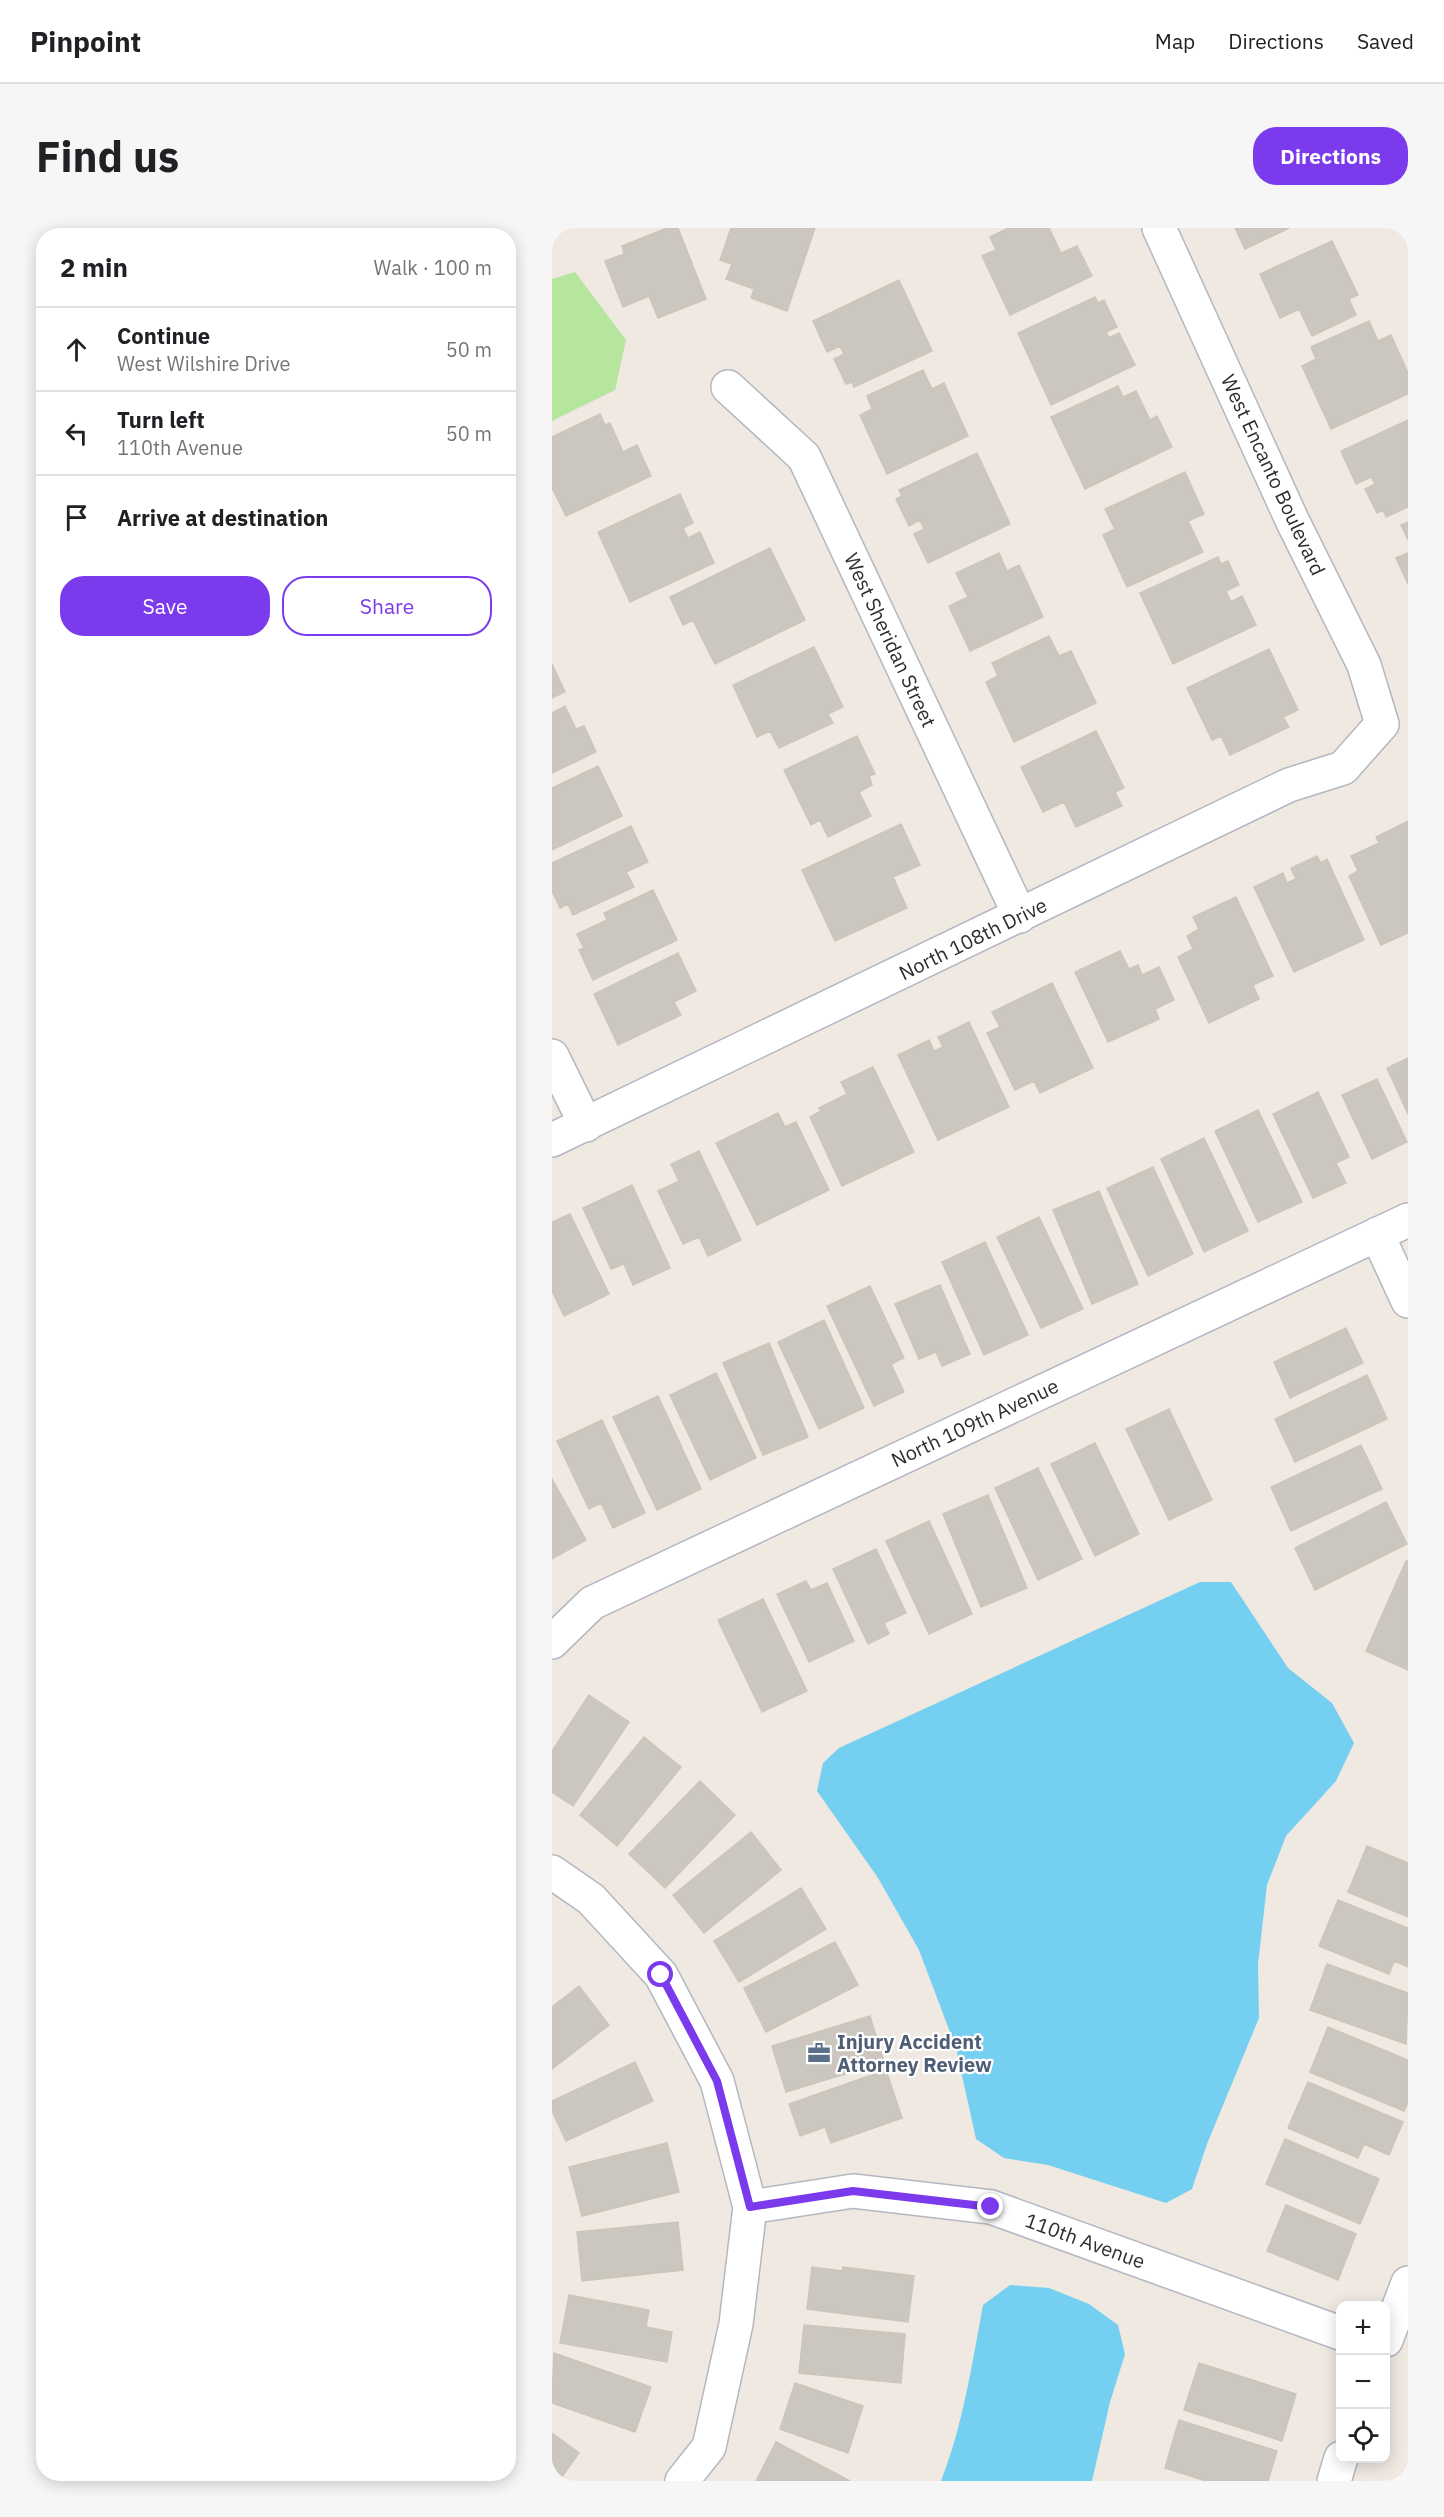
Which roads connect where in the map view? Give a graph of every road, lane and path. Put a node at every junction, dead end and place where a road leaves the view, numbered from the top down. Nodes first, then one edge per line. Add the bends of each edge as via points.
1 (1159, 228) edge
2 (728, 387) dead end
3 (1382, 724) joint
4 (1020, 916) junction
5 (552, 1056) edge
6 (586, 1125) junction
7 (552, 1140) edge
8 (1408, 1220) edge
9 (1377, 1234) junction
10 (1408, 1301) edge
11 (552, 1642) edge
12 (552, 1872) edge
13 (750, 2207) junction
14 (1408, 2283) edge
15 (1390, 2330) edge
16 (1336, 2331) edge
17 (1339, 2463) edge
18 (682, 2481) edge
19 (1334, 2481) edge

1 - 3 street, West Encanto Boulevard via 1292,520 1364,665
2 - 4 street, West Sheridan Street via 804,457
3 - 4 street, North 108th Drive via 1343,768 1289,785
4 - 6 street, North 108th Drive
5 - 6 street
6 - 7 street, North 108th Drive
8 - 9 street, North 109th Avenue
9 - 10 street
9 - 11 street, North 109th Avenue via 592,1603
12 - 13 street via 591,1899 661,1975 717,2081
13 - 16 street, 110th Avenue via 853,2191 991,2207
13 - 18 street via 736,2324 709,2447
14 - 15 street
17 - 19 street

